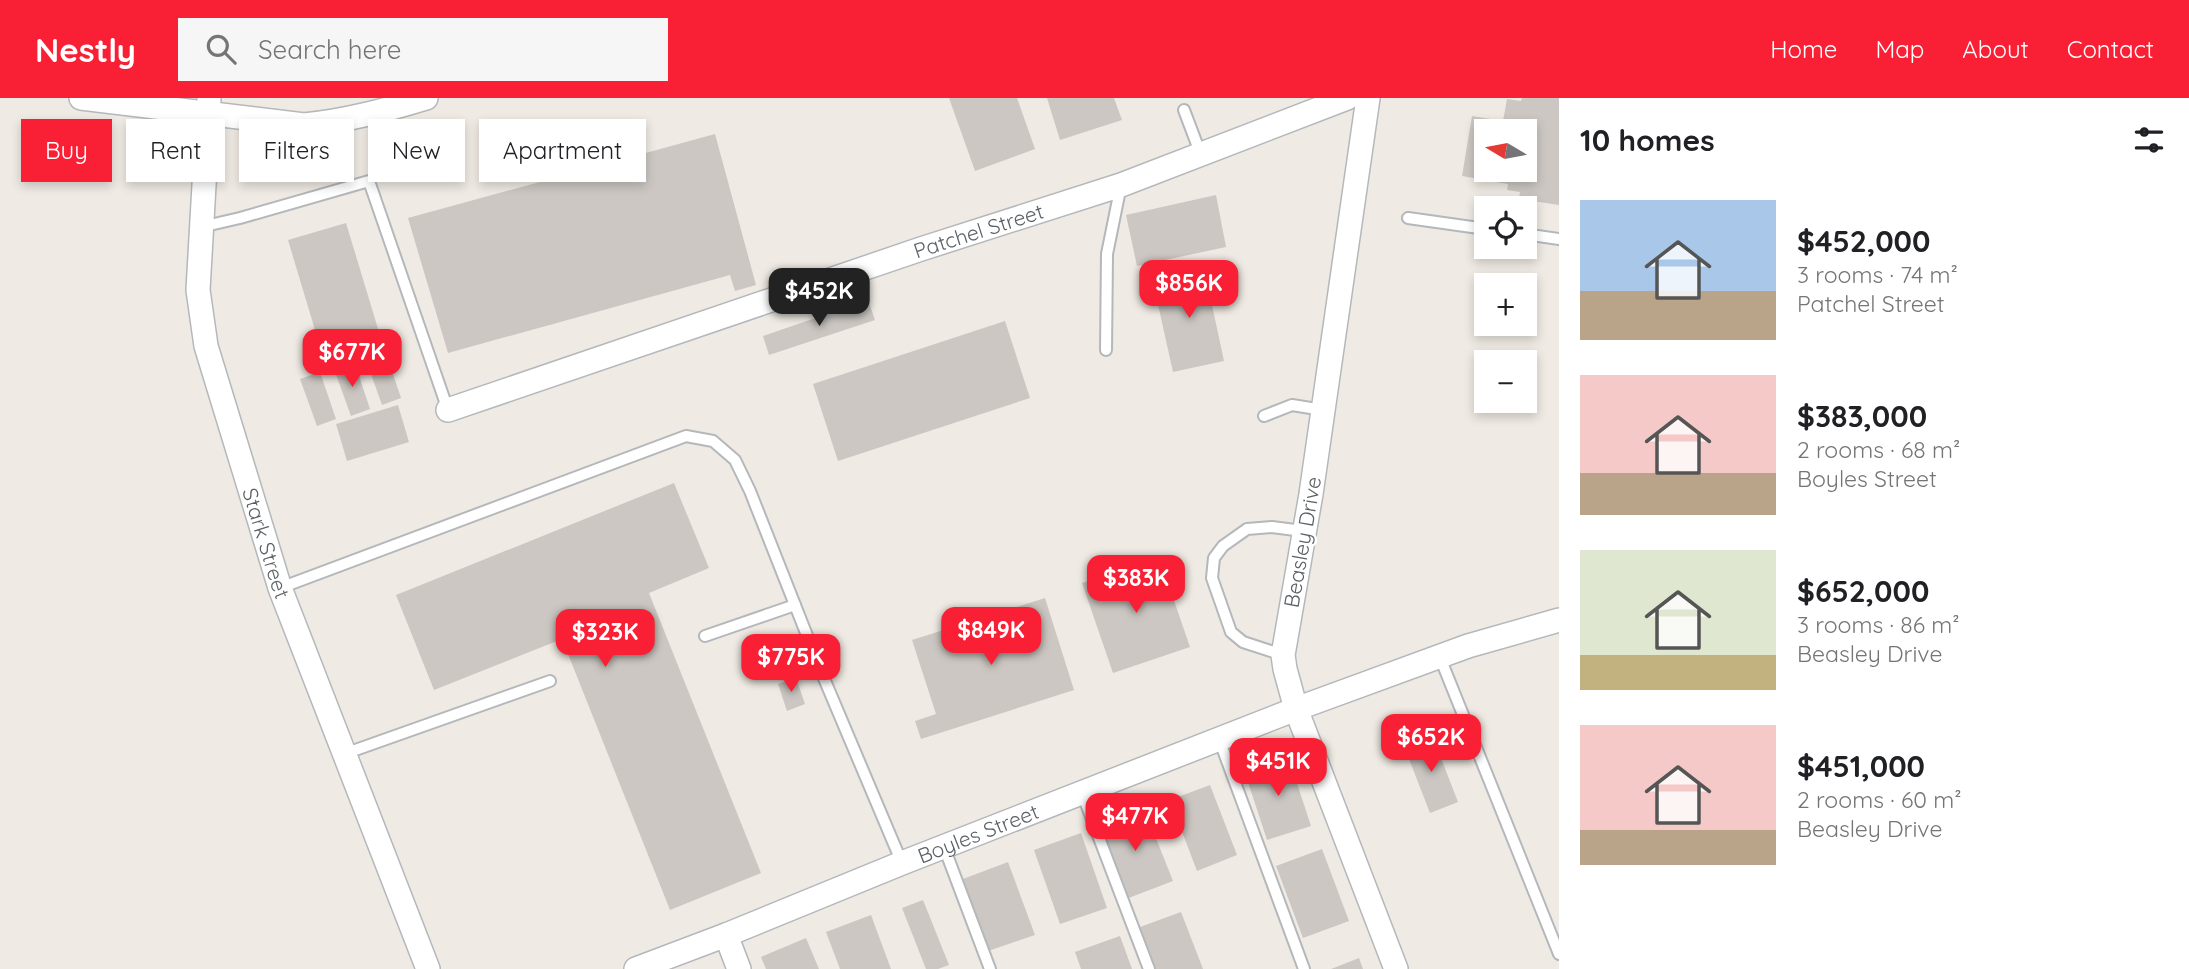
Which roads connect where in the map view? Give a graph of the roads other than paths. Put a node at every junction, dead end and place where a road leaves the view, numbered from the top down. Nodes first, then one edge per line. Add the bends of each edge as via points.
1 (81, 98) edge
2 (426, 98) edge
3 (1346, 98) edge
4 (1368, 98) edge
5 (208, 106) edge
6 (1184, 110) dead end
7 (1201, 155) junction
8 (1121, 185) junction
9 (1408, 218) dead end
10 (201, 227) junction
11 (1474, 227) edge
12 (1537, 236) edge
13 (1559, 239) edge
14 (1106, 350) dead end
15 (448, 410) joint
16 (1323, 410) junction
17 (1264, 416) dead end
18 (1303, 531) junction
19 (280, 588) junction
20 (795, 605) junction
21 (1559, 621) edge
22 (705, 636) dead end
23 (1283, 655) junction
24 (1439, 656) junction
25 (550, 681) dead end
26 (1296, 709) junction
27 (1219, 740) junction
28 (344, 754) junction
29 (1082, 793) junction
30 (944, 847) junction
31 (902, 863) junction
32 (726, 935) junction
33 (1559, 954) edge
34 (428, 969) edge
35 (636, 969) edge
36 (739, 969) edge
37 (990, 969) edge
38 (1149, 969) edge
39 (1304, 969) edge
40 (1396, 969) edge

1 - 5 street
2 - 5 street via 336,122 304,125
3 - 7 street, Patchel Street
4 - 16 street, Beasley Drive
5 - 10 street, Stark Street
6 - 7 lane
7 - 8 street, Patchel Street
8 - 14 lane via 1107,254
8 - 15 street, Patchel Street
9 - 11 lane
10 - 15 lane via 369,181
10 - 19 street, Stark Street via 198,290 206,346
12 - 13 lane
16 - 17 lane via 1292,405
16 - 18 street, Beasley Drive
18 - 23 street, Beasley Drive
18 - 23 lane via 1247,529 1214,558 1212,578 1231,632 1243,642
19 - 20 lane via 686,436 713,441 735,460
19 - 28 street, Stark Street
20 - 22 lane
20 - 31 lane
21 - 24 street, Boyles Street
23 - 26 street, Beasley Drive
24 - 26 street, Boyles Street
24 - 33 lane
25 - 28 lane
26 - 27 street, Boyles Street
26 - 40 street, Beasley Drive
27 - 29 street, Boyles Street
27 - 39 lane
28 - 34 street, Stark Street
29 - 30 street, Boyles Street
29 - 38 lane
30 - 31 street, Boyles Street
30 - 37 lane
31 - 32 street, Boyles Street
32 - 35 street, Boyles Street
32 - 36 street

